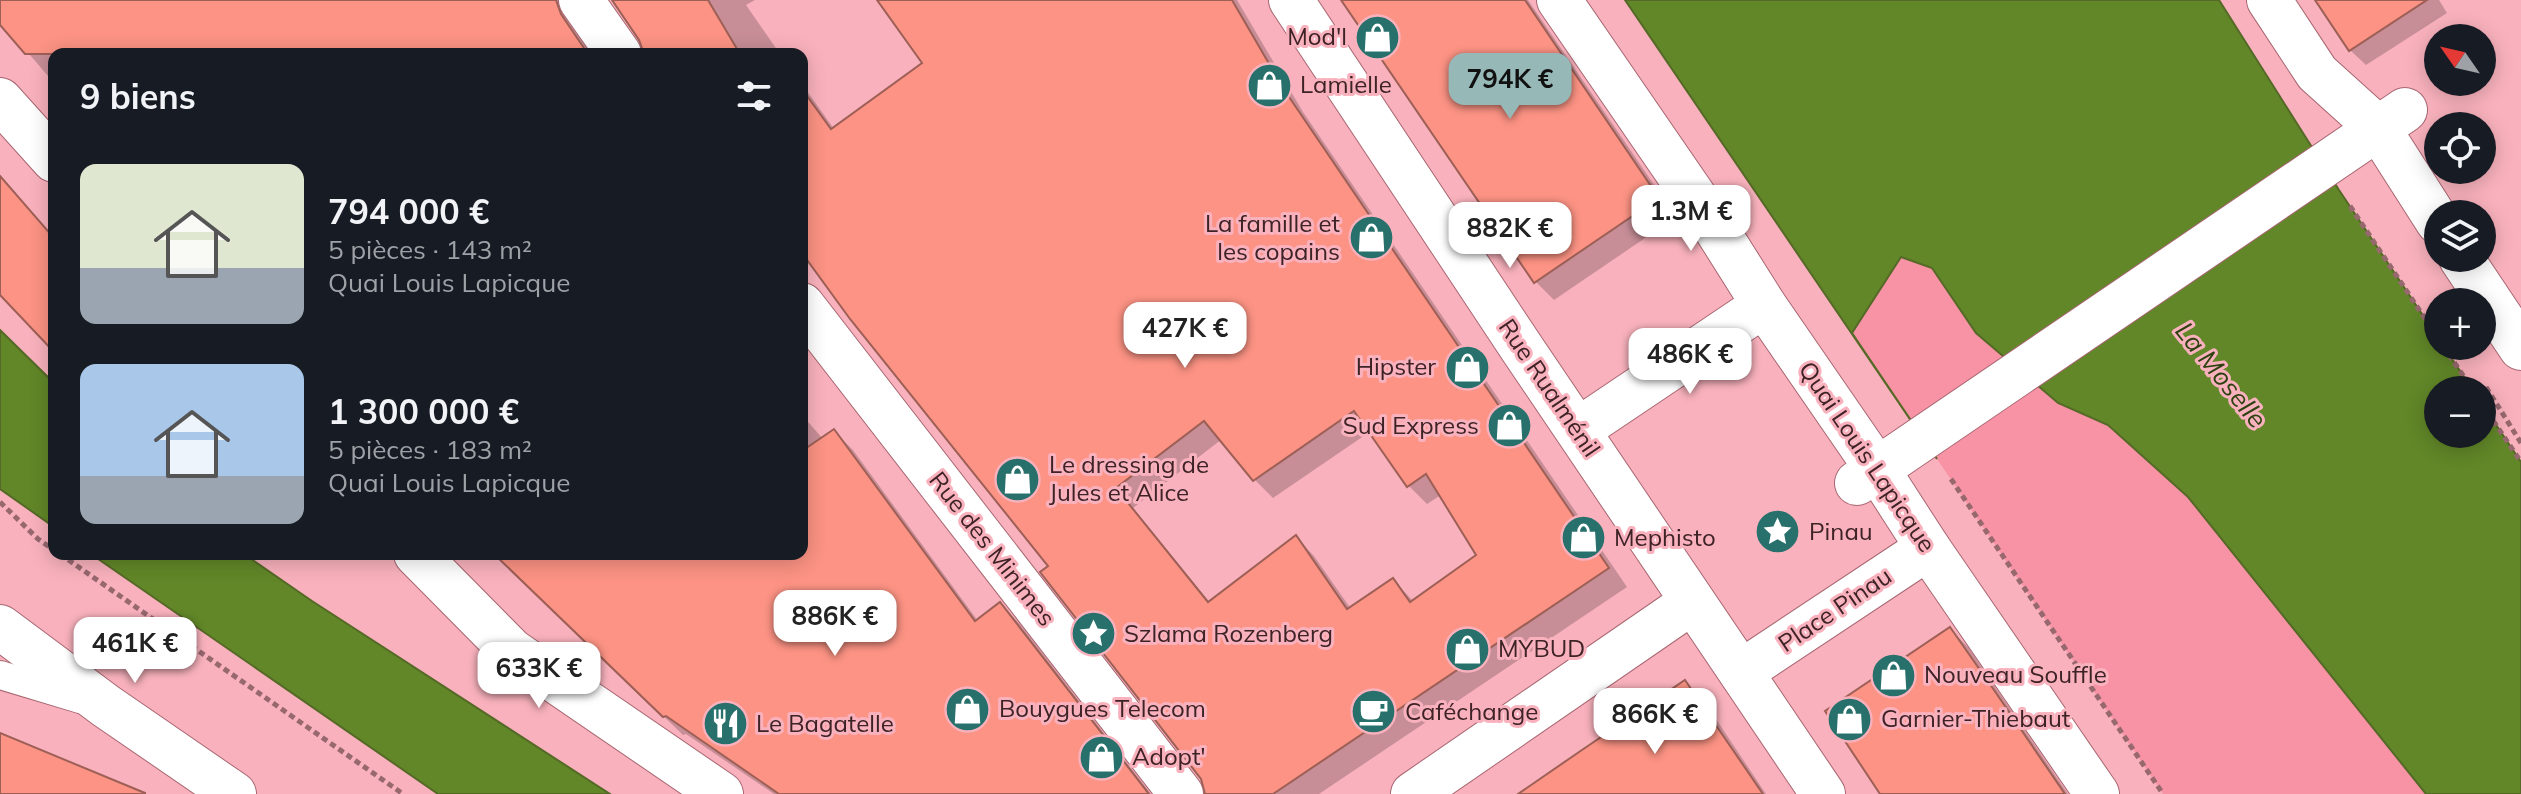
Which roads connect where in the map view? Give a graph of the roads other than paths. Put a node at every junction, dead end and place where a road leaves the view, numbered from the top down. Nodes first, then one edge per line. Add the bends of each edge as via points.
1 (581, 0) edge
2 (1291, 0) edge
3 (1559, 0) edge
4 (2269, 0) edge
5 (615, 48) edge
6 (0, 100) edge
7 (2392, 119) junction
8 (48, 153) edge
9 (2428, 200) edge
10 (2472, 272) edge
11 (1764, 305) junction
12 (808, 313) edge
13 (2517, 332) edge
14 (1578, 430) junction
15 (1867, 476) junction
16 (1928, 548) junction
17 (426, 560) edge
18 (1684, 589) junction
19 (0, 627) edge
20 (1741, 672) junction
21 (0, 675) edge
22 (106, 706) junction
23 (234, 794) edge
24 (721, 794) edge
25 (1181, 794) edge
26 (1413, 794) edge
27 (1823, 794) edge
28 (2097, 794) edge

1 - 5 street
2 - 14 street, Rue Rualménil
3 - 11 street, Quai Louis Lapicque
4 - 7 street via 2317,73
6 - 8 street
7 - 9 street
7 - 15 street
10 - 13 street
11 - 14 street
11 - 15 street, Quai Louis Lapicque
12 - 25 street, Rue des Minimes
14 - 18 street, Rue Rualménil
15 - 16 street, Quai Louis Lapicque
16 - 20 street, Place Pinau
16 - 28 street, Quai Louis Lapicque
17 - 24 street via 512,651
18 - 20 street, Rue Rualménil
18 - 26 street
19 - 22 street
20 - 27 street, Rue Rualménil
21 - 22 lane
22 - 23 street

